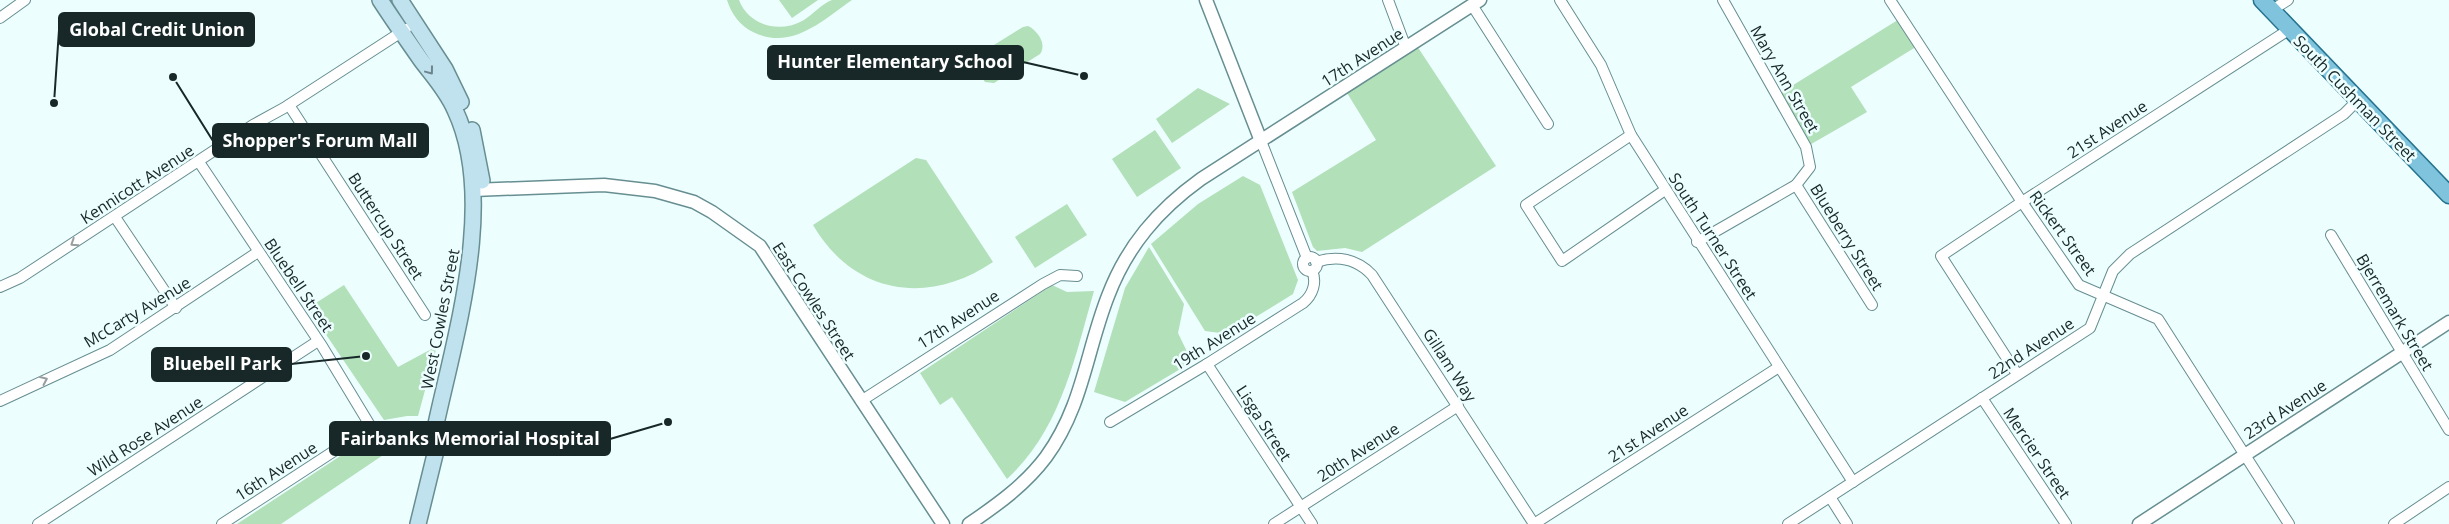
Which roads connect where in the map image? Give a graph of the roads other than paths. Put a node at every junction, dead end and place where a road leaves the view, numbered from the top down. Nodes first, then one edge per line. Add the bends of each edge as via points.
1 (25, 0) edge
2 (380, 0) edge
3 (400, 0) edge
4 (1206, 0) edge
5 (1388, 0) edge
6 (1560, 0) edge
7 (1723, 0) edge
8 (1890, 0) edge
9 (2288, 0) edge
10 (1476, 2) edge
11 (2267, 5) edge
12 (0, 18) edge
13 (415, 23) junction
14 (2290, 29) junction
15 (401, 32) junction
16 (1406, 48) junction
17 (2357, 101) junction
18 (289, 105) junction
19 (1548, 124) dead end
20 (1631, 135) junction
21 (1261, 141) junction
22 (199, 162) junction
23 (1796, 185) junction
24 (479, 190) junction
25 (1665, 190) junction
26 (2449, 195) edge
27 (2022, 202) junction
28 (115, 217) junction
29 (2331, 235) dead end
30 (1697, 242) junction
31 (258, 252) junction
32 (1312, 264) junction
33 (1077, 276) dead end
34 (0, 287) edge
35 (2103, 296) junction
36 (1872, 305) dead end
37 (176, 308) junction
38 (425, 315) dead end
39 (2449, 322) edge
40 (318, 341) junction
41 (2401, 354) junction
42 (1207, 364) junction
43 (1780, 367) junction
44 (2017, 374) junction
45 (1982, 398) junction
46 (0, 401) edge
47 (861, 401) junction
48 (1458, 406) junction
49 (1110, 422) dead end
50 (436, 424) junction
51 (371, 427) joint
52 (2449, 430) edge
53 (2244, 455) junction
54 (1853, 482) junction
55 (2449, 487) edge
56 (1830, 497) junction
57 (1301, 507) junction
58 (38, 524) edge
59 (222, 524) edge
60 (409, 524) edge
61 (418, 524) edge
62 (943, 524) edge
63 (969, 524) edge
64 (1274, 524) edge
65 (1312, 524) edge
66 (1534, 524) edge
67 (1788, 524) edge
68 (1847, 524) edge
69 (2066, 524) edge
70 (2139, 524) edge
71 (2289, 524) edge
72 (2394, 524) edge

1 - 12 street
2 - 15 main road
3 - 13 main road
4 - 21 street
5 - 16 street
6 - 20 street, South Turner Street via 1601,64
7 - 23 street, Mary Ann Street via 1806,147 1810,167
8 - 27 street, Rickert Street
9 - 11 street
10 - 16 street, 17th Avenue
10 - 19 street
11 - 14 main road, South Cushman Street
13 - 15 street, Kennicott Avenue
13 - 24 main road via 445,69 465,109 478,151
14 - 17 main road, South Cushman Street
14 - 27 street, 21st Avenue
15 - 18 street, Kennicott Avenue
15 -> 24 main road via 456,111
16 - 21 street, 17th Avenue
17 - 26 main road, South Cushman Street
17 - 35 street, 22nd Avenue via 2344,114 2130,254 2113,271
18 - 22 street, Kennicott Avenue
18 - 38 street, Buttercup Street
20 - 25 street, South Turner Street
20 - 25 street via 1526,205 1562,261
21 - 32 street
21 - 63 street, 17th Avenue via 1180,194 1138,238 1108,295 1082,385 1059,435 1032,474
22 - 28 street, Kennicott Avenue
22 - 31 street, Bluebell Street
23 - 30 street
23 - 36 street, Blueberry Street
24 - 47 street, East Cowles Street via 604,185 655,191 703,206 760,246
24 - 50 main road, West Cowles Street via 472,252
25 - 30 street, South Turner Street
27 - 35 street, Rickert Street via 2079,285
27 - 44 street, 21st Avenue via 1941,256
28 -> 34 street, Kennicott Avenue via 20,278
28 - 37 street
29 - 41 street, Bjerremark Street
30 - 43 street, South Turner Street
31 - 37 street, McCarty Avenue
31 - 40 street, Bluebell Street
32 - 42 street, 19th Avenue via 1314,286 1306,300
32 - 48 street, Gillam Way via 1333,258 1344,259 1361,265 1369,272
33 - 47 street, 17th Avenue via 1060,276 1043,284
35 - 44 street, 22nd Avenue via 2090,328
35 - 53 street, Rickert Street via 2158,319
46 -> 37 street, McCarty Avenue via 110,350
39 - 41 street, 23rd Avenue
40 - 51 street, Bluebell Street
40 - 58 street, Wild Rose Avenue
41 - 52 street, Bjerremark Street
41 - 53 street, 23rd Avenue
42 - 49 street, 19th Avenue
42 - 57 street, Lisga Street
43 - 54 street, South Turner Street
43 - 66 street, 21st Avenue
44 - 45 street, 22nd Avenue
45 - 54 street, 22nd Avenue
45 - 69 street, Mercier Street
47 - 62 street, East Cowles Street
48 - 57 street, 20th Avenue
48 - 66 street, Gillam Way
50 - 60 main road, West Cowles Street via 429,434
50 - 61 main road, West Cowles Street via 439,438
51 - 59 street, 16th Avenue
53 - 70 street, 23rd Avenue
53 - 71 street, Rickert Street
54 - 56 street, 22nd Avenue
55 - 72 street
56 - 67 street, 22nd Avenue
56 - 68 street
57 - 64 street, 20th Avenue
57 - 65 street, Lisga Street

